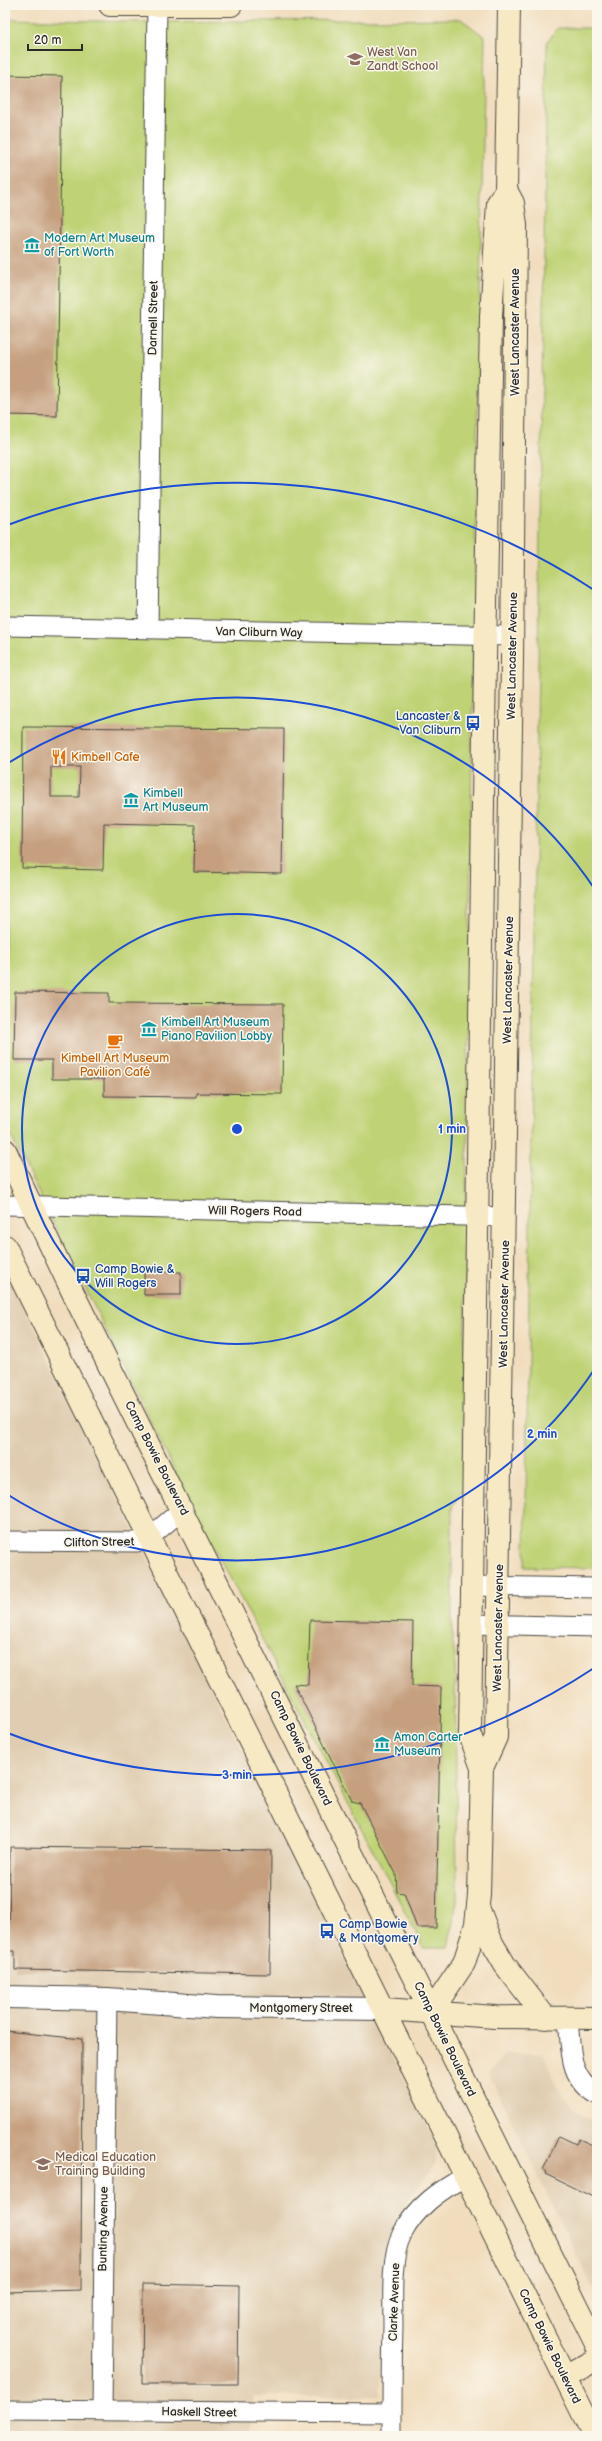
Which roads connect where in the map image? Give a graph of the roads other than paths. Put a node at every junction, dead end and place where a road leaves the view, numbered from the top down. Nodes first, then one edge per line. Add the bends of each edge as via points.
1 (110, 5) edge
2 (231, 5) edge
3 (509, 5) edge
4 (158, 6) edge
5 (506, 190) junction
6 (5, 626) edge
7 (148, 629) junction
8 (485, 636) junction
9 (513, 636) junction
10 (5, 1150) edge
11 (5, 1205) edge
12 (32, 1206) junction
13 (478, 1216) junction
14 (505, 1217) junction
15 (5, 1246) edge
16 (183, 1509) junction
17 (150, 1537) junction
18 (5, 1541) edge
19 (472, 1586) junction
20 (499, 1587) junction
21 (597, 1588) edge
22 (472, 1624) junction
23 (498, 1625) junction
24 (597, 1627) edge
25 (482, 1768) junction
26 (478, 1906) junction
27 (5, 1997) edge
28 (107, 1999) junction
29 (384, 2009) junction
30 (431, 2012) junction
31 (546, 2018) junction
32 (568, 2018) junction
33 (597, 2018) edge
34 (597, 2094) edge
35 (466, 2176) junction
36 (597, 2346) edge
37 (597, 2359) edge
38 (565, 2377) junction
39 (5, 2410) edge
40 (102, 2410) junction
41 (392, 2413) junction
42 (392, 2436) edge
43 (594, 2436) edge

1 - 4 main road
2 - 4 main road
3 - 5 main road, West Lancaster Avenue
4 - 7 street, Darnell Street
5 - 8 main road, West Lancaster Avenue via 498,203 491,317
5 - 9 main road, West Lancaster Avenue via 513,203 516,225
6 - 7 street, Van Cliburn Way
7 - 8 street, Van Cliburn Way
8 - 9 street, Van Cliburn Way
8 - 13 main road, West Lancaster Avenue
9 - 14 main road, West Lancaster Avenue
10 - 12 main road, Camp Bowie Boulevard
11 - 12 street, Will Rogers Road
12 - 13 street, Will Rogers Road
12 - 16 main road, Camp Bowie Boulevard
13 - 14 street, Will Rogers Road
13 - 19 main road, West Lancaster Avenue
14 - 20 main road, West Lancaster Avenue
15 - 17 main road, Camp Bowie Boulevard
16 - 17 street, Clifton Street
16 - 30 main road, Camp Bowie Boulevard
17 - 18 street, Clifton Street via 137,1542 118,1543
17 - 29 main road, Camp Bowie Boulevard
19 - 20 street
19 - 22 main road, West Lancaster Avenue
20 - 21 street
20 - 23 main road, West Lancaster Avenue
22 - 23 street
22 - 25 main road, West Lancaster Avenue via 470,1735
23 - 24 street
23 - 25 main road, West Lancaster Avenue via 496,1737
25 - 26 main road, West Lancaster Avenue
26 - 30 main road, West Lancaster Avenue via 476,1924 464,1963
26 - 31 main road via 498,1954
27 - 28 street, Montgomery Street
28 - 29 street, Montgomery Street via 216,2008
28 - 40 street, Bunting Avenue
29 - 30 main road, Montgomery Street
29 - 35 main road, Camp Bowie Boulevard
30 - 31 main road, Montgomery Street
30 - 36 main road, Camp Bowie Boulevard
31 - 32 main road, Montgomery Street
32 - 33 main road, Montgomery Street
32 - 34 street via 572,2062 576,2074
35 - 38 main road, Camp Bowie Boulevard
35 - 41 street, Clarke Avenue via 420,2206 401,2235 393,2287
37 - 38 main road
38 - 43 main road, Camp Bowie Boulevard
39 - 40 street, Haskell Street
40 - 41 street, Haskell Street
41 - 42 street, Clarke Avenue

